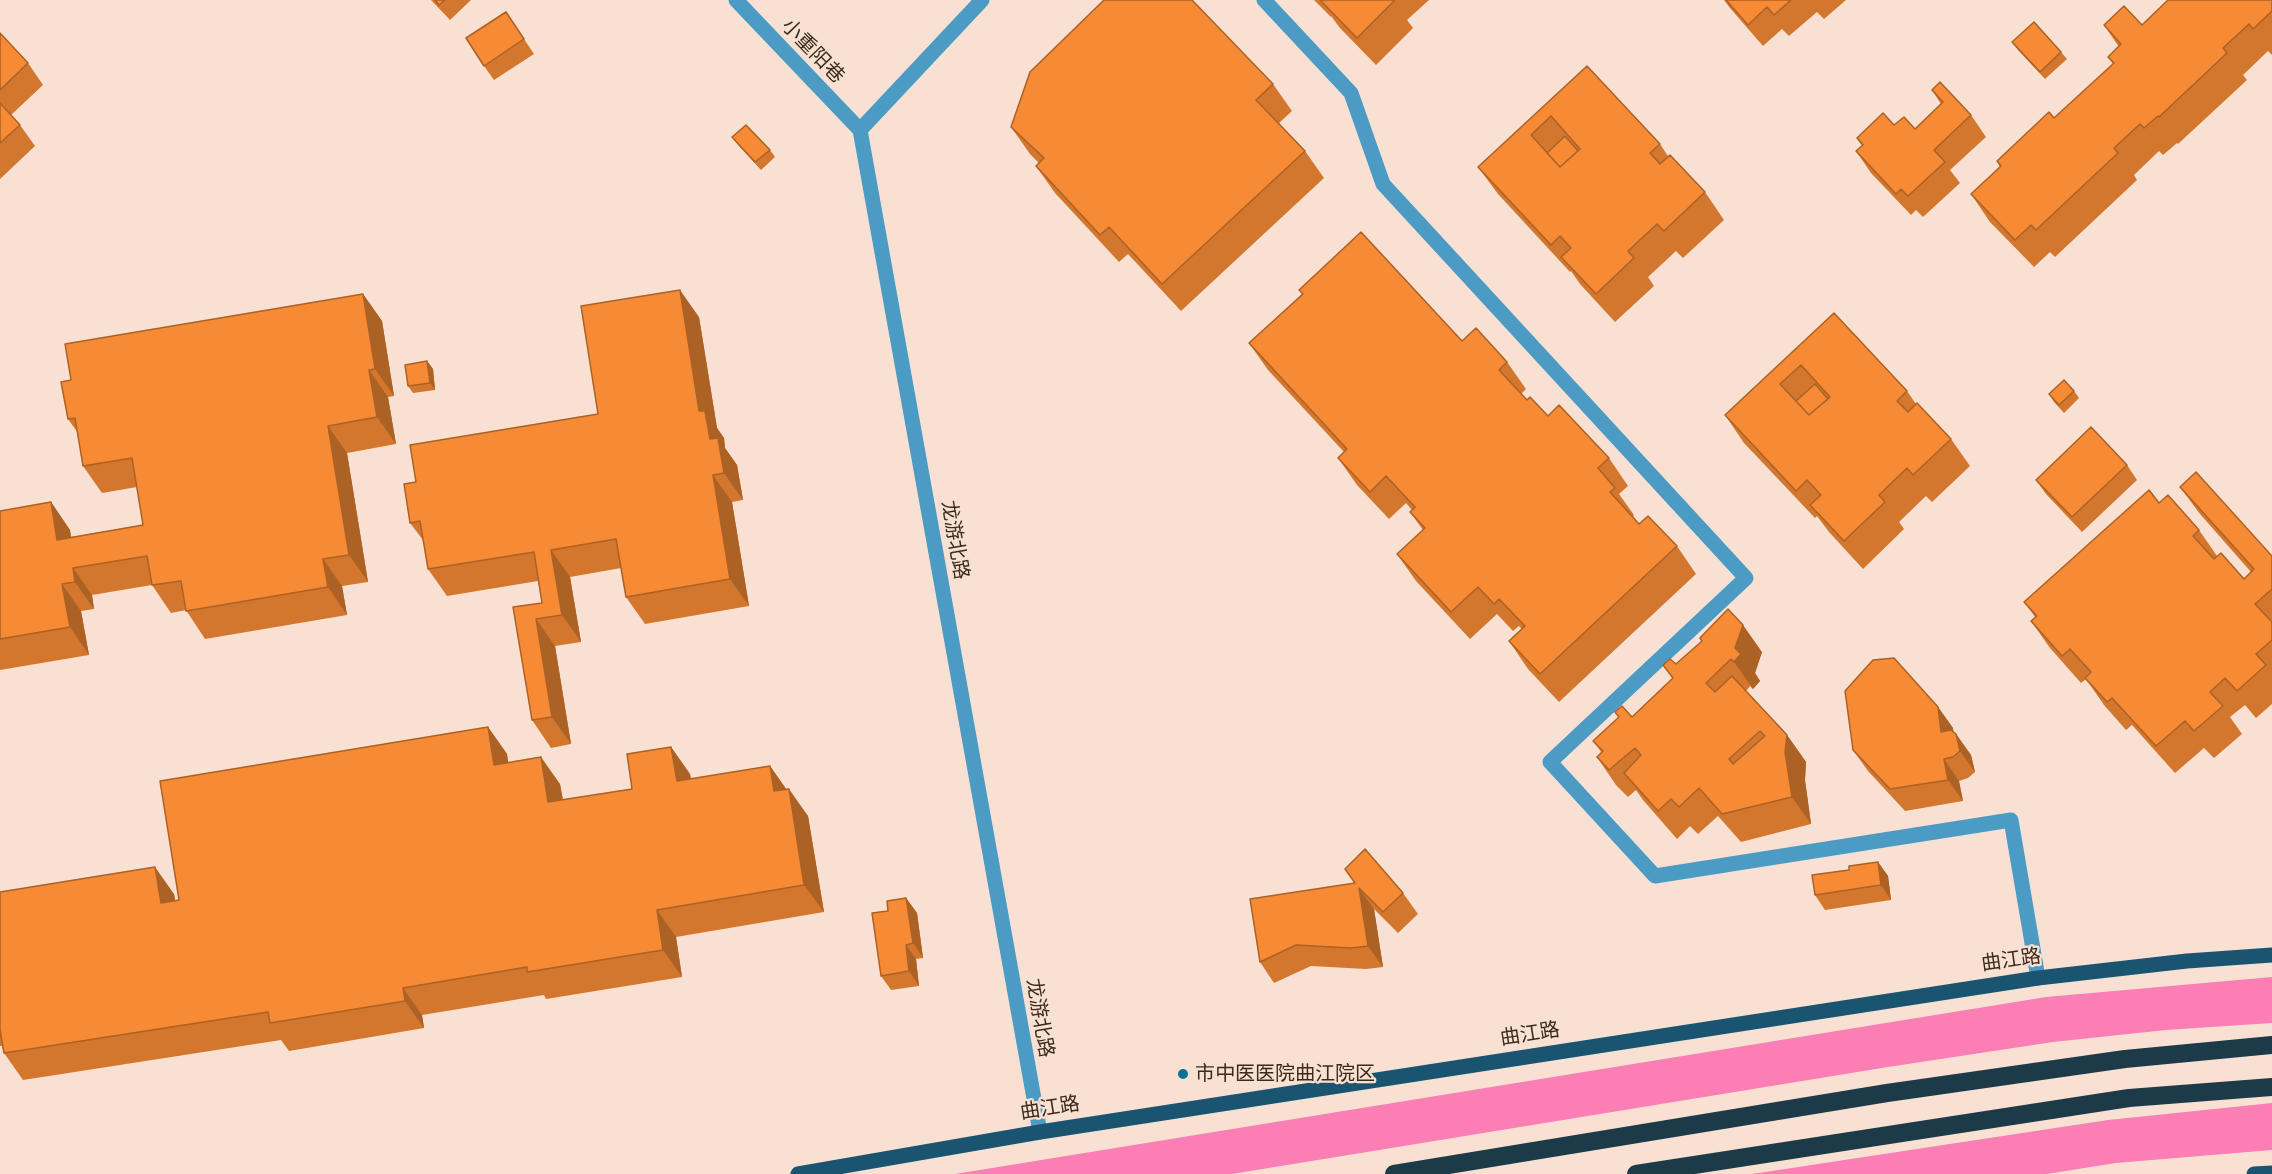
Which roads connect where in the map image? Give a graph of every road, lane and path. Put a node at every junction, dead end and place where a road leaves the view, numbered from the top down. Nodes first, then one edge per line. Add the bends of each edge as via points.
1 (736, 0) edge
2 (982, 0) edge
3 (1264, 0) edge
4 (860, 130) junction
5 (2272, 955) edge
6 (2037, 978) junction
7 (2272, 1045) edge
8 (2272, 1087) edge
9 (1040, 1132) junction
10 (2272, 1173) edge
11 (798, 1174) edge
12 (1394, 1174) edge
13 (1636, 1174) edge
14 (2253, 1174) edge

1 - 4 street, 小重阳巷
2 - 4 street
3 - 6 street via 1350,93 1383,184 1746,578 1550,762 1655,876 2011,820
4 - 9 street, 龙游北路
5 - 6 main road, 曲江路
6 - 9 main road, 曲江路
7 - 12 highway via 2125,1059 1887,1093
8 - 13 highway via 2129,1098
9 - 11 main road, 曲江路
10 - 14 main road

